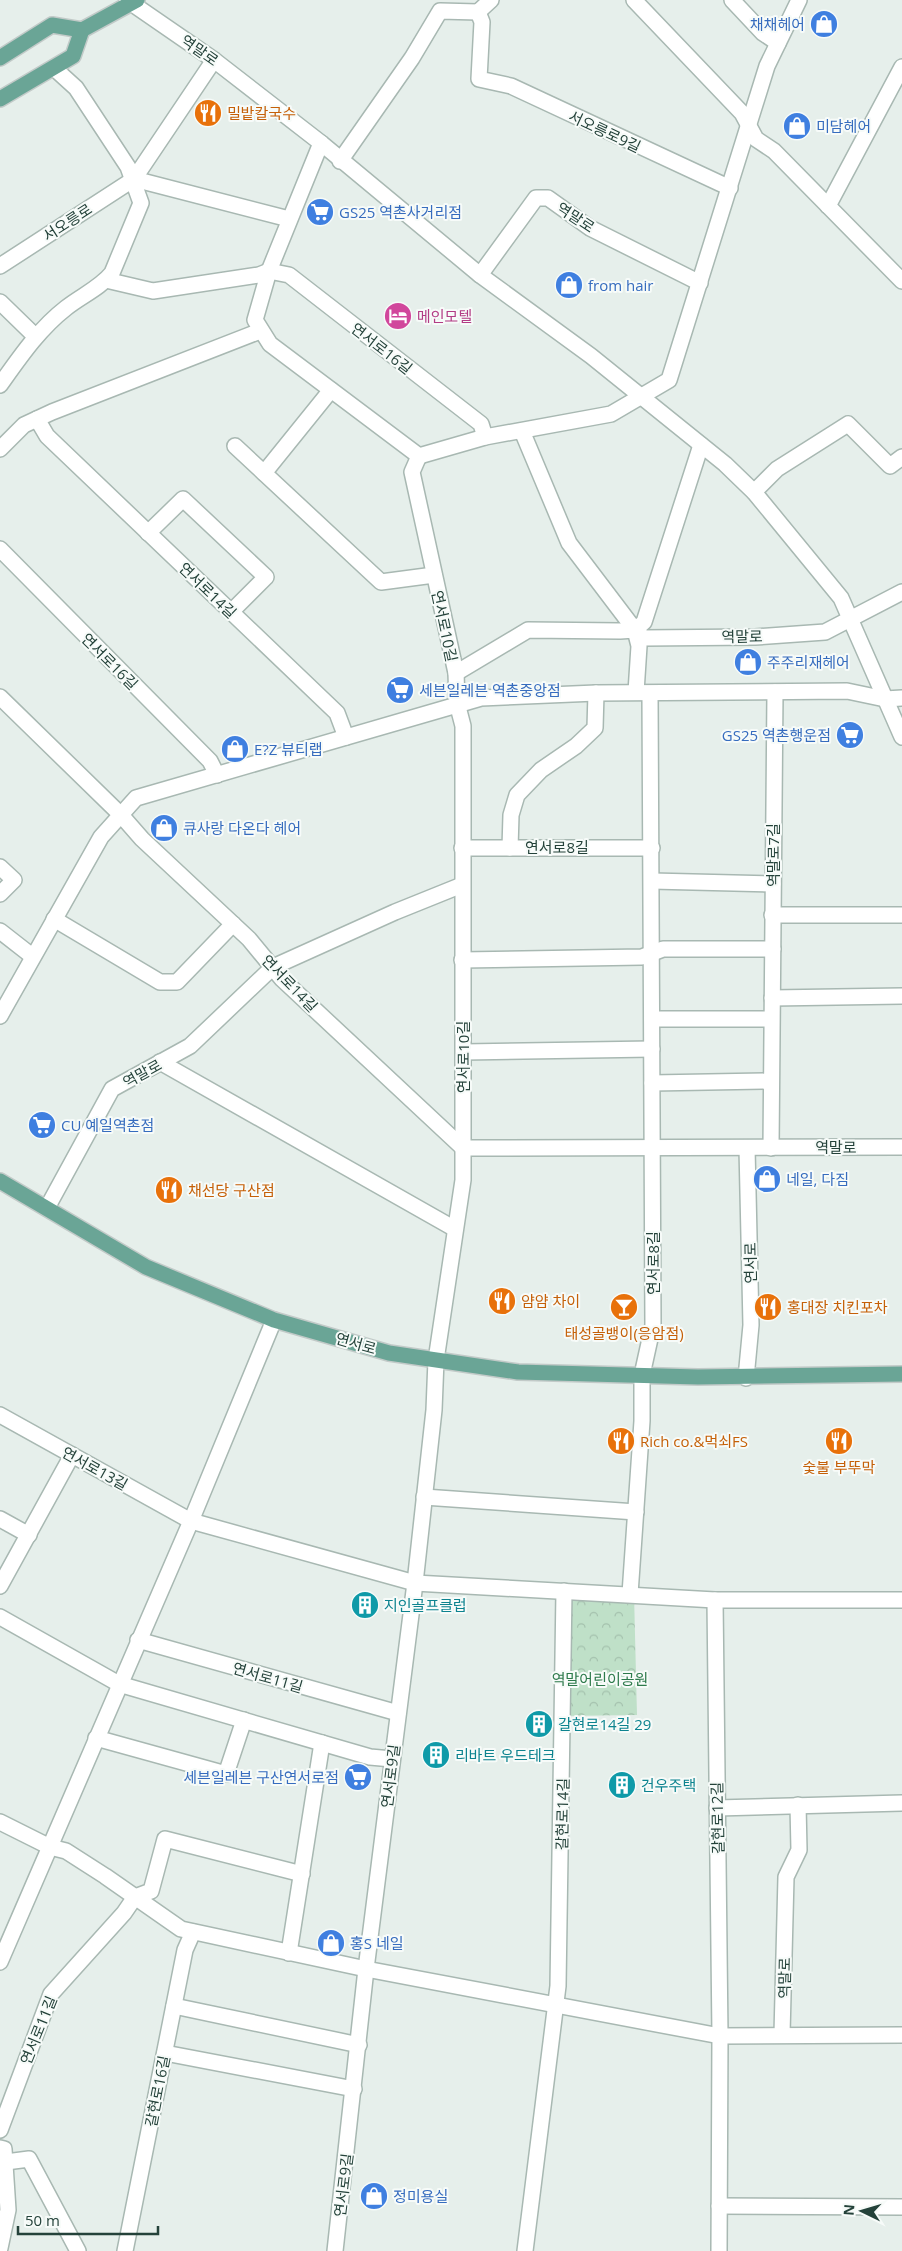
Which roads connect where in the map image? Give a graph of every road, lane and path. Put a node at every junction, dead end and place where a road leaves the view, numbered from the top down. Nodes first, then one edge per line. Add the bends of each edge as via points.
1 (491, 0) edge
2 (634, 0) edge
3 (732, 0) edge
4 (799, 0) edge
5 (132, 1) edge
6 (478, 12) junction
7 (82, 30) junction
8 (778, 43) junction
9 (0, 58) edge
10 (214, 60) junction
11 (902, 67) edge
12 (54, 68) junction
13 (0, 99) edge
14 (749, 127) junction
15 (321, 143) junction
16 (340, 161) junction
17 (134, 179) junction
18 (730, 188) junction
19 (828, 206) junction
20 (290, 219) junction
21 (0, 266) edge
22 (269, 271) junction
23 (480, 275) junction
24 (106, 280) junction
25 (902, 281) edge
26 (700, 283) junction
27 (0, 302) edge
28 (260, 331) junction
29 (35, 336) junction
30 (0, 385) edge
31 (331, 390) junction
32 (642, 398) junction
33 (37, 419) junction
34 (522, 430) junction
35 (485, 437) junction
36 (701, 445) junction
37 (235, 446) dead end
38 (0, 449) edge
39 (419, 456) junction
40 (902, 457) edge
41 (264, 473) junction
42 (754, 492) junction
43 (148, 533) junction
44 (0, 549) edge
45 (434, 575) junction
46 (902, 592) edge
47 (231, 612) junction
48 (849, 619) junction
49 (635, 630) junction
50 (456, 673) junction
51 (775, 692) junction
52 (596, 693) junction
53 (643, 693) junction
54 (0, 697) edge
55 (902, 698) edge
56 (885, 699) junction
57 (457, 703) junction
58 (346, 737) junction
59 (902, 737) edge
60 (217, 775) junction
61 (121, 815) junction
62 (462, 848) junction
63 (510, 848) junction
64 (652, 848) junction
65 (0, 867) edge
66 (652, 881) junction
67 (773, 884) junction
68 (462, 886) junction
69 (0, 894) edge
70 (772, 915) junction
71 (902, 915) edge
72 (54, 919) junction
73 (233, 924) junction
74 (0, 931) edge
75 (773, 950) junction
76 (652, 953) junction
77 (32, 956) junction
78 (462, 960) junction
79 (273, 967) junction
80 (902, 996) edge
81 (772, 998) junction
82 (0, 1016) edge
83 (652, 1019) junction
84 (772, 1019) junction
85 (652, 1049) junction
86 (464, 1052) junction
87 (160, 1062) junction
88 (771, 1081) junction
89 (652, 1083) junction
90 (902, 1147) edge
91 (463, 1148) junction
92 (747, 1148) junction
93 (771, 1148) junction
94 (652, 1149) junction
95 (0, 1181) edge
96 (47, 1208) junction
97 (455, 1229) junction
98 (274, 1320) junction
99 (436, 1360) junction
100 (902, 1374) edge
101 (642, 1376) junction
102 (746, 1378) junction
103 (0, 1416) edge
104 (72, 1456) junction
105 (424, 1497) junction
106 (636, 1512) junction
107 (0, 1519) edge
108 (191, 1521) junction
109 (28, 1535) junction
110 (415, 1583) junction
111 (0, 1586) edge
112 (564, 1591) junction
113 (630, 1594) junction
114 (715, 1600) junction
115 (902, 1600) edge
116 (0, 1617) edge
117 (138, 1640) junction
118 (119, 1684) junction
119 (398, 1713) junction
120 (244, 1720) junction
121 (96, 1738) junction
122 (322, 1743) junction
123 (392, 1759) junction
124 (902, 1804) edge
125 (798, 1805) junction
126 (717, 1808) junction
127 (0, 1822) edge
128 (50, 1847) junction
129 (302, 1874) junction
130 (135, 1897) junction
131 (193, 1932) junction
132 (289, 1953) junction
133 (0, 1962) edge
134 (366, 1969) junction
135 (174, 2006) junction
136 (557, 2006) junction
137 (782, 2034) junction
138 (902, 2035) edge
139 (720, 2036) junction
140 (359, 2045) junction
141 (165, 2053) junction
142 (354, 2089) junction
143 (0, 2130) edge
144 (0, 2148) edge
145 (6, 2162) junction
146 (719, 2206) junction
147 (902, 2207) edge
148 (0, 2248) edge
149 (78, 2251) edge
150 (125, 2251) edge
151 (335, 2251) edge
152 (526, 2251) edge
153 (719, 2251) edge

1 - 6 street
2 - 14 street via 742,113
3 - 8 street via 763,33
4 - 8 street
5 - 7 main road
5 - 10 street, 역말로
6 - 16 street via 440,11 412,58
6 - 18 street, 서오릉로9길 via 482,22 479,79 511,86
7 - 9 main road via 52,25
7 - 12 main road via 73,56
8 - 14 street via 767,66
10 - 15 street, 역말로
10 - 17 street
11 - 19 street
12 - 13 main road
12 - 17 street via 76,88
14 - 18 street
14 - 19 street via 756,139 774,151
15 - 16 street, 역말로
15 - 20 street
16 - 23 street, 역말로
17 - 20 street
17 - 21 street, 서오릉로
17 - 24 street via 141,203 112,273
18 - 26 street
19 - 25 street
20 - 22 street
22 - 24 street via 153,291
22 - 28 street via 255,320
22 - 35 street, 연서로16길 via 289,275 481,424
23 - 26 street, 역말로 via 536,198 548,198 590,228
23 - 32 street, 역말로 via 591,356
24 - 29 street via 66,308
26 - 32 street via 669,380
27 - 29 street
28 - 31 street via 270,344
28 - 33 street
29 - 30 street
31 - 39 street
31 - 41 street
32 - 34 street via 611,414
32 - 36 street, 역말로
33 - 38 street via 24,425
33 - 43 street, 연서로14길 via 47,436
34 - 35 street
34 - 49 street via 569,543
35 - 39 street
36 - 42 street, 역말로
36 - 49 street via 644,622
37 - 41 street, 연서로10길
39 - 45 street, 연서로10길 via 412,472
40 - 42 street via 890,466 848,424 777,470
41 - 45 street, 연서로10길 via 382,582
42 - 48 street, 역말로 via 841,598
43 - 47 street, 연서로14길
43 - 47 street via 183,499 266,577
44 - 60 street, 연서로16길 via 210,762
45 - 50 street, 연서로10길
46 - 48 street, 역말로
47 - 58 street, 연서로14길 via 337,713
48 - 49 street, 역말로 via 825,632 754,637 644,638
48 - 56 street, 역말로
49 - 50 street, 역말로 via 528,630
49 - 53 street
50 - 57 street, 연서로10길
51 - 53 street
51 - 56 street via 847,691
51 - 67 street, 역말로7길
52 - 53 street
52 - 57 street via 481,698
52 - 63 street via 595,728 576,746 541,770 517,795 511,815
53 - 64 street, 연서로8길
54 - 61 street
55 - 56 street
56 - 59 street, 역말로
57 - 58 street
57 - 62 street, 연서로10길 via 463,726
58 - 60 street
60 - 61 street via 136,798
61 - 72 street via 101,837
61 - 73 street, 연서로14길 via 142,839
62 - 63 street, 연서로8길
62 - 68 street, 연서로10길
63 - 64 street, 연서로8길
64 - 66 street, 연서로8길
65 - 69 street via 14,880
66 - 67 street
66 - 76 street, 연서로8길
67 - 70 street, 역말로7길
68 - 78 street, 연서로10길
68 - 79 street
70 - 71 street
70 - 75 street, 역말로7길
72 - 73 street via 160,982 177,982
72 - 77 street
73 - 79 street, 연서로14길
74 - 77 street
75 - 76 street via 662,949
75 - 81 street, 역말로7길
76 - 78 street via 642,957
76 - 83 street, 연서로8길
77 - 82 street
78 - 86 street, 연서로10길
79 - 87 street, 역말로 via 190,1046
79 - 91 street, 연서로14길
80 - 81 street
81 - 84 street, 역말로7길
83 - 84 street
83 - 85 street, 연서로8길
84 - 88 street
85 - 86 street
85 - 89 street, 연서로8길
86 - 91 street, 연서로10길
87 - 96 street, 역말로 via 112,1089
87 - 97 street
88 - 89 street
88 - 93 street
89 - 94 street, 연서로8길
90 - 93 street, 역말로
91 - 94 street
91 - 97 street, 연서로10길
92 - 93 street, 역말로
92 - 94 street, 역말로
92 - 102 street, 연서로 via 751,1325
94 - 101 street, 연서로8길 via 653,1325
95 - 96 main road, 연서로
96 - 98 main road, 연서로 via 146,1267
97 - 99 street, 연서로10길
98 - 99 main road, 연서로 via 389,1353
98 - 108 street
99 - 101 main road, 연서로 via 518,1372
99 - 105 street, 연서로9길
100 - 102 main road, 연서로
101 - 102 main road, 연서로
101 - 106 street, 연서로8길
103 - 104 street, 연서로13길
104 - 108 street, 연서로13길
104 - 109 street
105 - 106 street
105 - 110 street, 연서로9길
106 - 113 street, 연서로8길
107 - 109 street
108 - 110 street
108 - 117 street
109 - 111 street
110 - 112 street
110 - 119 street, 연서로9길
112 - 113 street
112 - 136 street, 갈현로14길
113 - 114 street
114 - 115 street
114 - 126 street, 갈현로12길
116 - 118 street
117 - 118 street
117 - 119 street, 연서로11길
118 - 120 street
118 - 121 street
119 - 123 street, 연서로9길
120 - 121 street via 226,1774
120 - 122 street
121 - 128 street
122 - 123 street via 370,1757
122 - 129 street
123 - 134 street, 연서로9길
124 - 125 street
125 - 126 street
125 - 137 street, 역말로 via 799,1850 786,1877
126 - 139 street, 갈현로12길
127 - 128 street
128 - 130 street via 66,1851
128 - 133 street
129 - 130 street, 연서로11길 via 164,1839 151,1891
129 - 132 street
130 - 131 street via 181,1929
130 - 143 street, 연서로11길 via 51,1994
131 - 132 street
131 - 135 street, 갈현로16길 via 185,1950
132 - 134 street
134 - 136 street
134 - 140 street, 연서로9길
135 - 140 street
135 - 141 street, 갈현로16길
136 - 139 street
136 - 152 street, 갈현로14길
137 - 138 street
137 - 139 street
139 - 146 street, 갈현로12길
140 - 142 street, 연서로9길
141 - 142 street
141 - 150 street, 갈현로16길
142 - 151 street, 연서로9길
144 - 145 street via 4,2149
145 - 148 street via 8,2210
145 - 149 street via 29,2159
146 - 147 street
146 - 153 street, 갈현로12길

